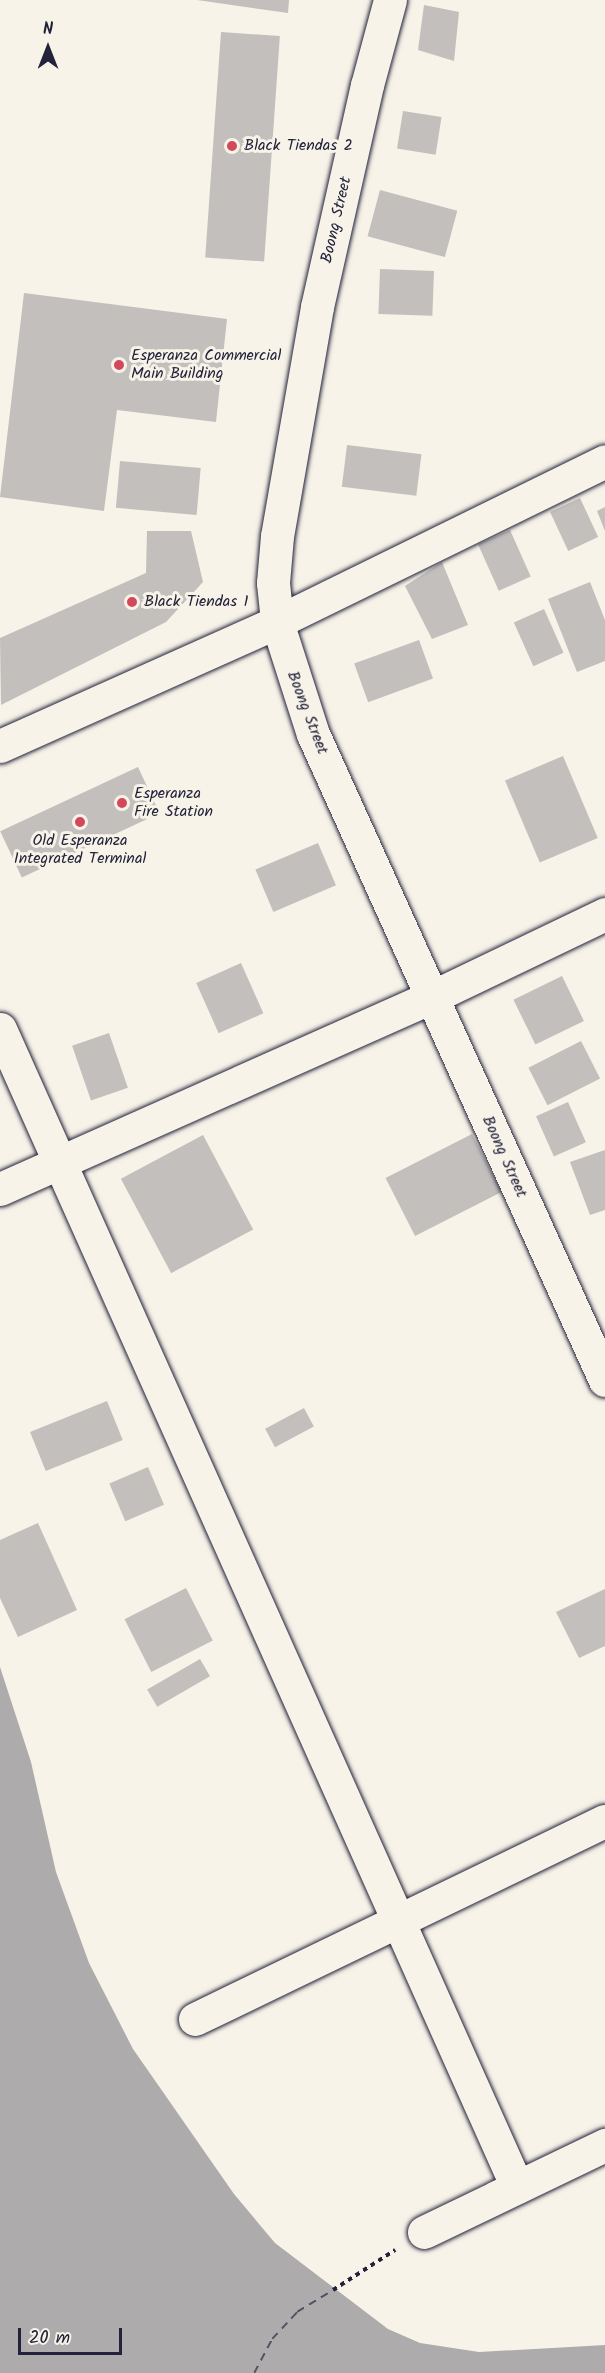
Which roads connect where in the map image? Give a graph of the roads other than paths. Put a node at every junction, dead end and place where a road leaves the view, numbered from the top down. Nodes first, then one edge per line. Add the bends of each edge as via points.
1 (390, 0) edge
2 (605, 461) edge
3 (277, 622) junction
4 (0, 746) edge
5 (605, 914) edge
6 (432, 997) junction
7 (0, 1029) edge
8 (61, 1164) junction
9 (0, 1189) edge
10 (605, 1380) edge
11 (605, 1821) edge
12 (398, 1921) junction
13 (195, 2019) dead end
14 (605, 2145) edge
15 (517, 2187) junction
16 (424, 2232) road end

1 - 3 street, Boong Street via 317,307 277,536 273,583
2 - 3 street
3 - 4 street
3 - 6 street, Boong Street via 313,734
5 - 6 street
6 - 8 street
6 - 10 street, Boong Street
7 - 8 street
8 - 9 street
8 - 12 street
11 - 12 street
12 - 13 street
12 - 15 street
14 - 15 street
15 - 16 street

